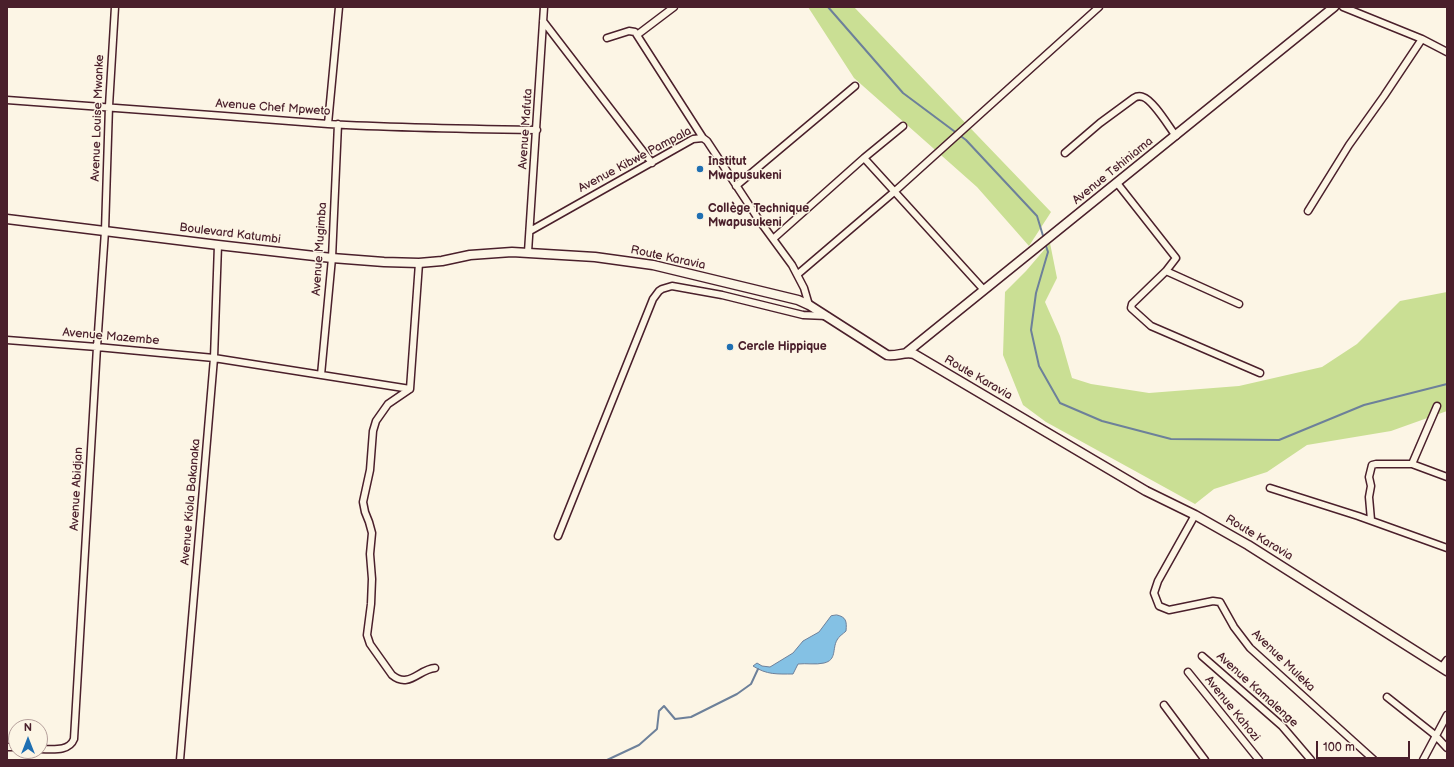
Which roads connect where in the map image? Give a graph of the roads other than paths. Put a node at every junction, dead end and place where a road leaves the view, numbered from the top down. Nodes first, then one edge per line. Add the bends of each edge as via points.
1 (114, 7) edge
2 (339, 7) edge
3 (544, 7) edge
4 (674, 7) edge
5 (1099, 7) edge
6 (1334, 7) edge
7 (1343, 7) edge
8 (543, 21) junction
9 (637, 35) junction
10 (607, 38) dead end
11 (1422, 39) junction
12 (1447, 52) edge
13 (855, 86) dead end
14 (7, 100) edge
15 (109, 106) junction
16 (328, 124) junction
17 (338, 124) junction
18 (903, 126) dead end
19 (537, 130) junction
20 (1176, 136) junction
21 (703, 138) junction
22 (1065, 153) dead end
23 (864, 158) junction
24 (652, 163) junction
25 (1117, 183) junction
26 (736, 186) junction
27 (894, 192) junction
28 (1308, 211) dead end
29 (7, 219) edge
30 (105, 231) junction
31 (530, 231) junction
32 (773, 239) junction
33 (218, 245) junction
34 (528, 252) junction
35 (332, 258) junction
36 (450, 259) joint
37 (419, 263) junction
38 (1166, 271) junction
39 (798, 274) junction
40 (984, 290) junction
41 (809, 304) junction
42 (1239, 304) dead end
43 (826, 316) junction
44 (7, 340) edge
45 (918, 344) junction
46 (96, 347) junction
47 (906, 353) junction
48 (214, 358) junction
49 (921, 358) junction
50 (1260, 373) dead end
51 (321, 375) junction
52 (410, 389) junction
53 (1437, 406) dead end
54 (1412, 464) junction
55 (1447, 477) edge
56 (1270, 488) dead end
57 (1196, 515) junction
58 (1371, 520) junction
59 (558, 536) dead end
60 (1447, 548) edge
61 (1202, 656) dead end
62 (1447, 660) edge
63 (435, 668) dead end
64 (1444, 669) edge
65 (1188, 672) dead end
66 (1387, 697) dead end
67 (1164, 705) dead end
68 (1447, 715) edge
69 (1436, 735) junction
70 (1447, 748) edge
71 (48, 749) edge
72 (180, 760) edge
73 (1205, 760) edge
74 (1259, 760) edge
75 (1311, 760) edge
76 (1374, 760) edge
77 (1423, 760) edge

1 - 15 street, Avenue Louise Mwanke
2 - 16 street
3 - 8 street, Avenue Mafuta
4 - 9 street
5 - 27 street
6 - 20 street, Avenue Tshiniama
7 - 11 street
8 - 19 street, Avenue Mafuta
8 - 24 street
9 - 10 street via 634,31 629,31
9 - 21 street
11 - 12 street
11 - 28 street via 1349,144
13 - 26 street
14 - 15 street, Avenue Chef Mpweto
15 - 16 street, Avenue Chef Mpweto
15 - 30 street, Avenue Louise Mwanke
16 - 17 street, Avenue Chef Mpweto
17 - 19 street, Avenue Chef Mpweto
17 - 35 street, Avenue Mugimba
18 - 23 street
19 - 31 street, Avenue Mafuta
20 - 22 street via 1151,102 1138,96 1100,123
20 - 25 street, Avenue Tshiniama
21 - 24 street, Avenue Kibwe Pampala via 693,139
21 - 26 street, Avenue Kibwe Pampala
23 - 27 street
23 - 32 street
24 - 31 street, Avenue Kibwe Pampala
25 - 38 street via 1175,257
25 - 40 street, Avenue Tshiniama
26 - 32 street, Avenue Kibwe Pampala
27 - 39 street
27 - 40 street
29 - 30 street, Boulevard Katumbi
30 - 33 street, Boulevard Katumbi
30 - 46 street, Avenue Abidjan
31 - 34 street, Avenue Mafuta
32 - 39 street, Avenue Kibwe Pampala
33 - 35 street, Boulevard Katumbi
33 - 48 street, Avenue Kiola Bakanaka
34 - 36 street, Route Karavia via 497,252
34 - 41 street, Route Karavia via 653,265
35 - 37 street, Boulevard Katumbi
35 - 51 street, Avenue Mugimba
36 - 37 street, Boulevard Katumbi
37 - 52 street
38 - 42 street
38 - 50 street via 1132,304 1132,309 1151,326
39 - 41 street, Avenue Kibwe Pampala
40 - 45 street, Avenue Tshiniama
41 - 43 street, Route Karavia
43 - 47 street, Route Karavia via 887,355
43 - 59 street via 804,315 680,287 667,287 659,291 653,299
44 - 46 street, Avenue Mazembe
45 - 47 street, Avenue Tshiniama
45 - 49 street
46 - 48 street, Avenue Mazembe
46 - 71 street, Avenue Abidjan via 74,739 68,746
47 - 49 street, Route Karavia
48 - 51 street, Avenue Mazembe
48 - 72 street, Avenue Kiola Bakanaka
49 - 57 street, Route Karavia via 1146,491
51 - 52 street, Avenue Mazembe
52 - 63 street via 384,408 373,431 370,470 363,502 372,533 371,604 367,635 370,644 394,677 410,679
53 - 54 street
54 - 55 street
54 - 58 street via 1372,465 1369,477
56 - 58 street
57 - 64 street, Route Karavia
57 - 76 street, Avenue Muleka via 1158,581 1154,594 1159,606 1170,610 1213,601 1220,602 1250,648
58 - 60 street
61 - 75 street, Avenue Kamalenge via 1282,726
62 - 64 street
65 - 74 street, Avenue Kahozi
66 - 69 street
67 - 73 street
68 - 69 street
69 - 70 street
69 - 77 street

